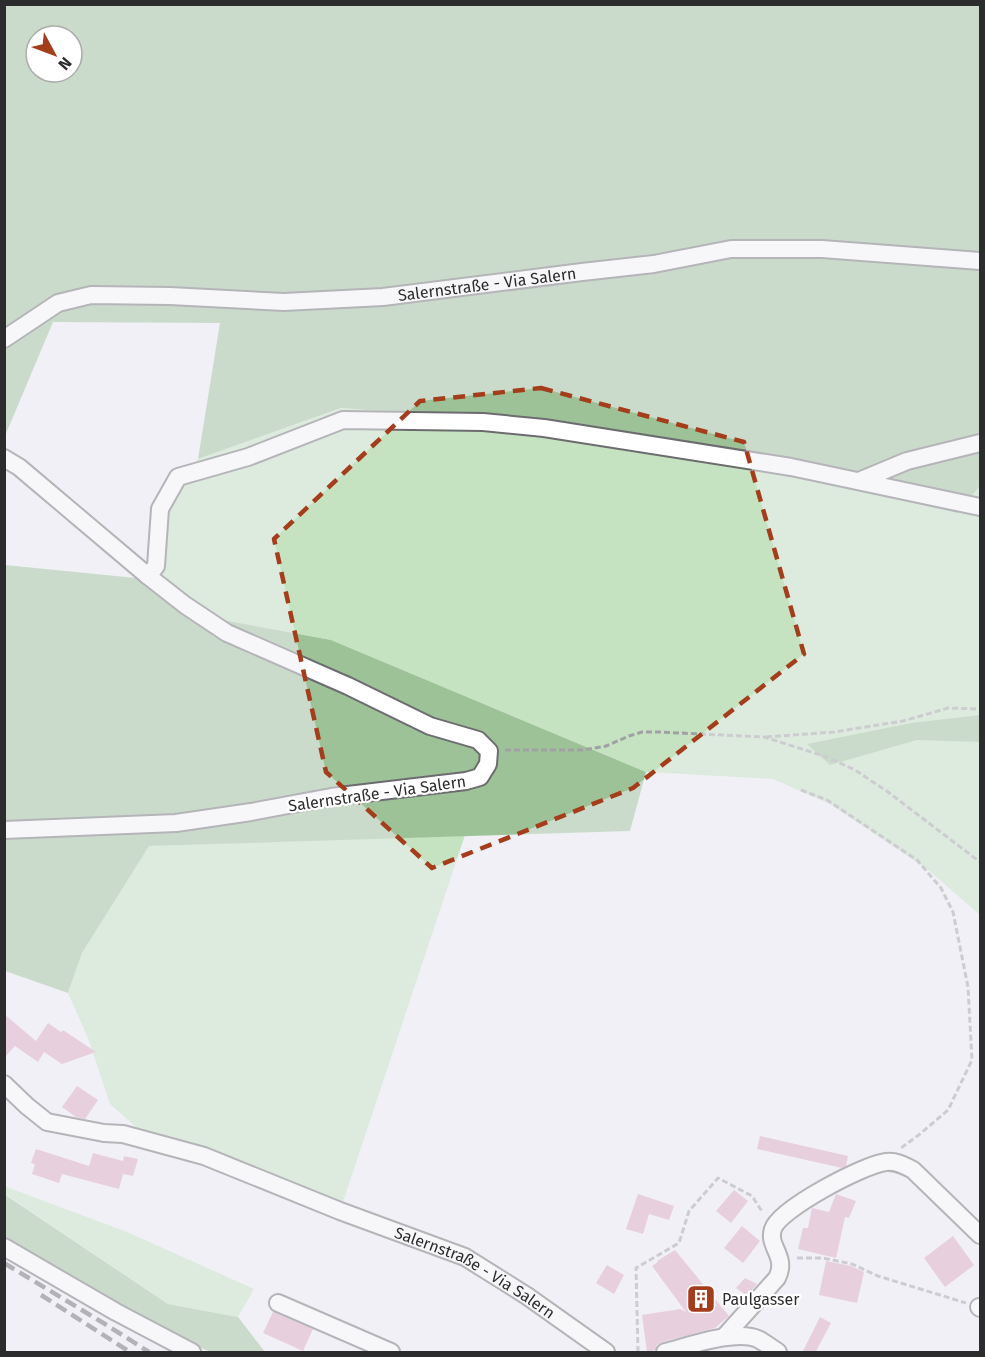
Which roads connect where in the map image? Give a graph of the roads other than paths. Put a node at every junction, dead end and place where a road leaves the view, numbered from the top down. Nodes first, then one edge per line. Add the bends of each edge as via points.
1 (981, 261) edge
2 (4, 339) edge
3 (981, 443) edge
4 (4, 458) edge
5 (859, 481) junction
6 (981, 507) edge
7 (148, 576) junction
8 (4, 830) edge
9 (4, 1084) edge
10 (981, 1235) edge
11 (4, 1247) edge
12 (278, 1303) dead end
13 (746, 1312) junction
14 (724, 1337) junction
15 (757, 1339) junction
16 (192, 1353) edge
17 (391, 1353) edge
18 (606, 1353) edge
19 (665, 1353) edge
20 (778, 1353) edge

1 - 2 street, Salernstraße - Via Salern via 822,249 731,249 654,264 383,297 284,302 92,295 58,303
3 - 5 street via 907,461
4 - 7 street
5 - 6 street
5 - 7 street via 544,428 483,422 343,420 248,457 178,477 160,509 156,566
7 - 8 street, Salernstraße - Via Salern via 227,633 430,726 478,740 489,751 488,764 480,777 466,781 331,797 176,823
9 - 18 street, Salernstraße - Via Salern via 47,1122 123,1134 204,1156 465,1257
10 - 13 street via 913,1170 899,1163 875,1165 851,1173 807,1199 773,1227 772,1240 780,1271
11 - 16 street
12 - 17 street
13 - 14 street
13 - 15 street
14 - 15 street via 742,1335
14 - 19 street
15 - 20 street

